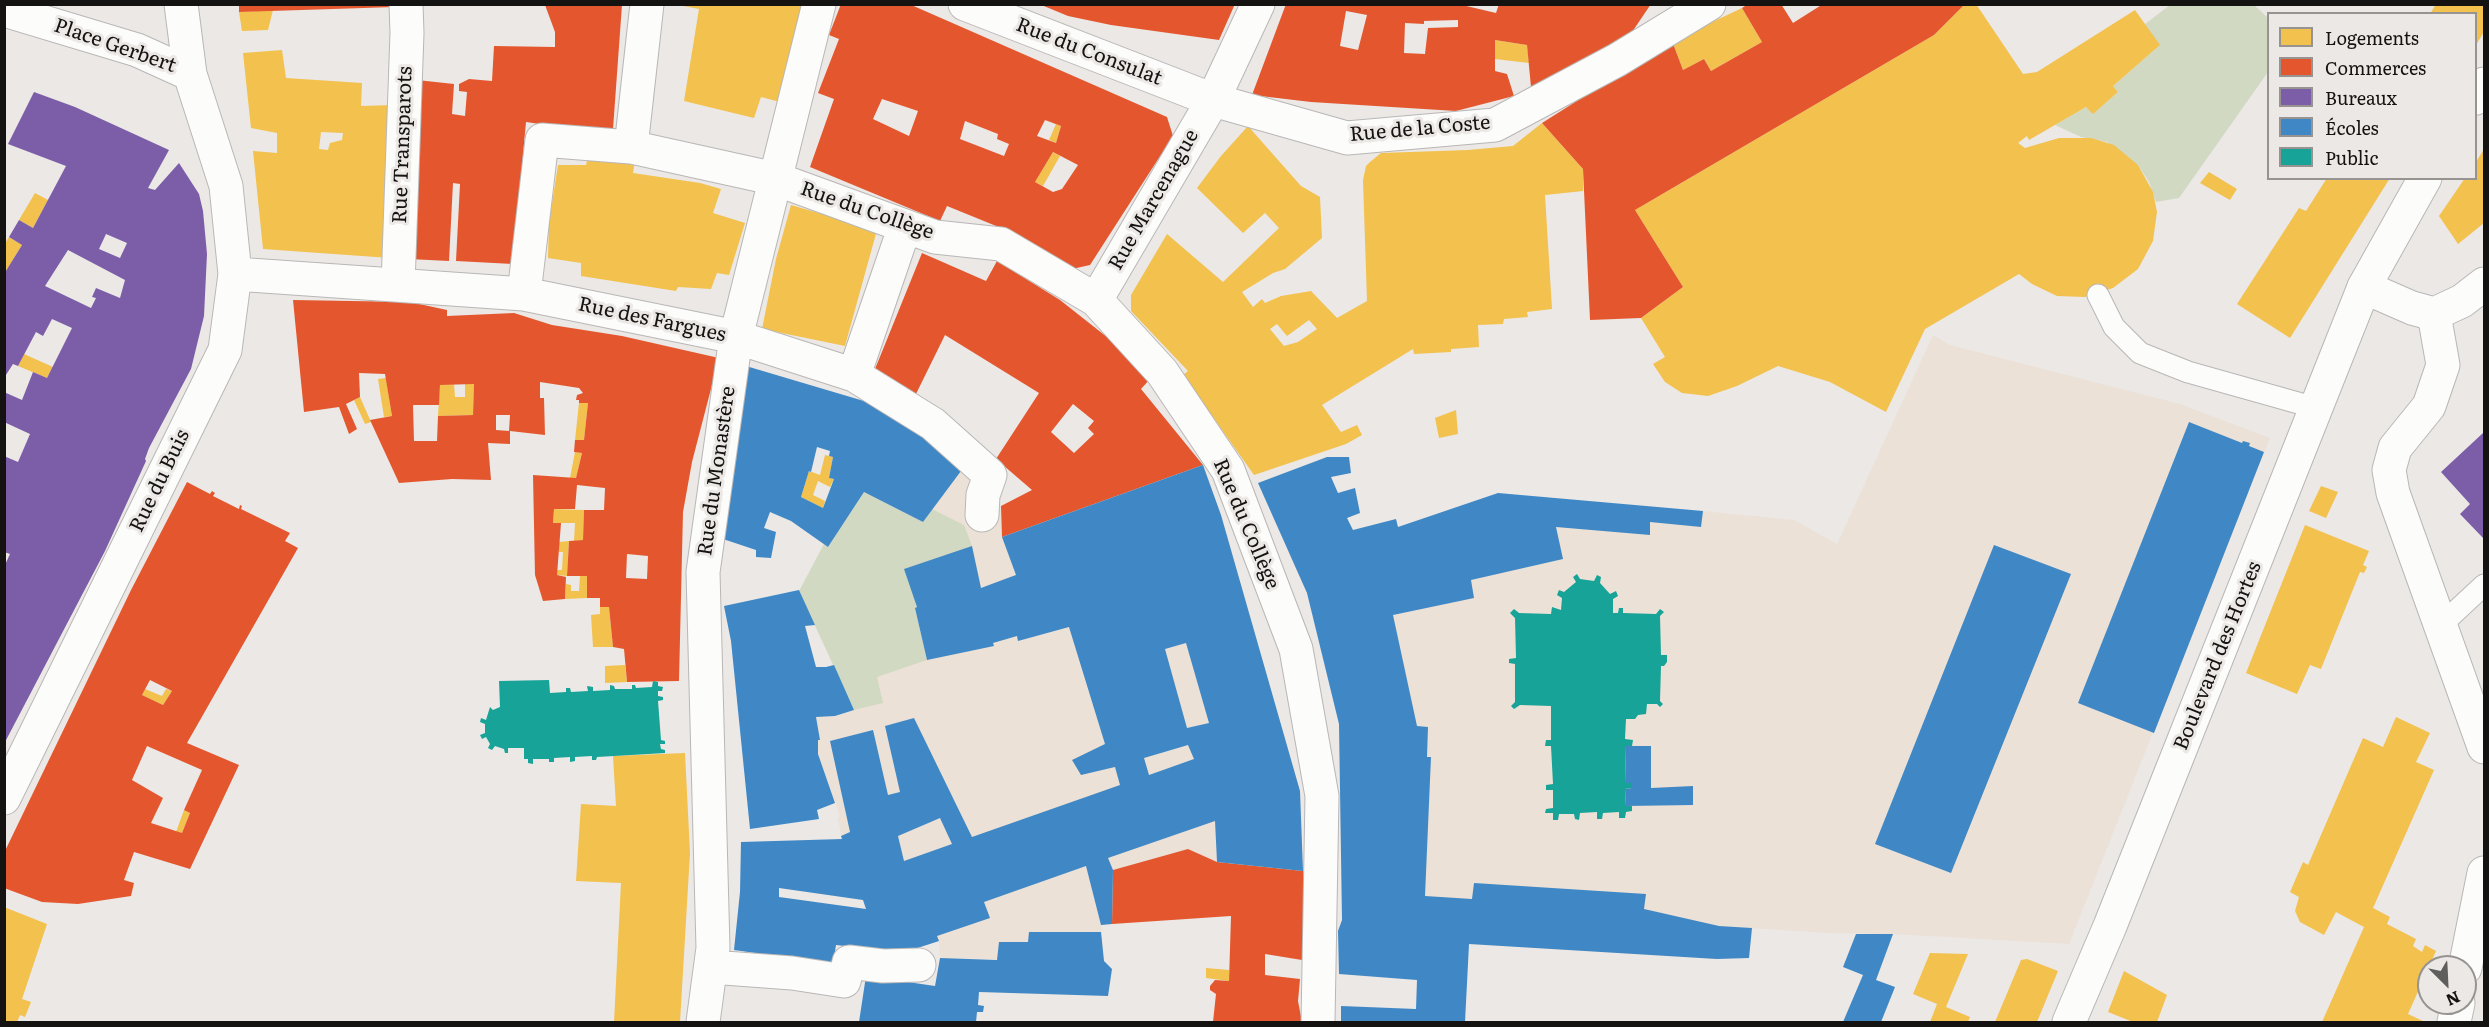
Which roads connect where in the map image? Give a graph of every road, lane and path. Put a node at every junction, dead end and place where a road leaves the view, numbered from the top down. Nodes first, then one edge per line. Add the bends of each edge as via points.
1 (181, 4) edge
2 (406, 4) edge
3 (647, 4) edge
4 (819, 4) edge
5 (965, 4) edge
6 (1258, 4) edge
7 (1709, 4) edge
8 (4, 10) edge
9 (190, 74) junction
10 (1213, 100) junction
11 (214, 146) joint
12 (631, 147) junction
13 (776, 179) junction
14 (2424, 180) edge
15 (905, 226) junction
16 (235, 274) junction
17 (2484, 284) edge
18 (398, 285) junction
19 (2364, 287) junction
20 (525, 294) junction
21 (2098, 295) dead end
22 (1096, 300) junction
23 (2434, 314) junction
24 (736, 337) junction
25 (854, 375) junction
26 (2316, 408) junction
27 (981, 514) dead end
28 (2484, 585) edge
29 (2441, 625) junction
30 (2484, 747) edge
31 (4, 798) edge
32 (2484, 873) edge
33 (2468, 955) edge
34 (712, 957) junction
35 (919, 965) dead end
36 (703, 1023) edge
37 (1318, 1023) edge
38 (2069, 1023) edge

1 - 9 street, Place Gerbert
2 - 18 street, Rue Transparots
3 - 12 street
4 - 13 street, Rue du Monastère
5 - 10 street, Rue du Consulat
6 - 10 street, Rue Marcenague
7 - 10 street, Rue de la Coste via 1617,60 1495,125 1347,138
8 - 9 street, Place Gerbert via 137,50
9 - 11 street, Place Gerbert
10 - 22 street, Rue Marcenague
11 - 16 street, Rue du Buis via 226,186
12 - 13 street, Rue du Collège
12 - 20 street, Rue du Collège via 542,140
13 - 15 street, Rue du Collège
13 - 24 street, Rue du Monastère
14 - 19 street, Boulevard des Hortes
15 - 22 street, Rue du Collège via 935,237 1001,244
15 - 25 street
16 - 18 street, Rue des Fargues
16 - 31 street, Rue du Buis via 225,350
17 - 23 street via 2462,301
18 - 20 street, Rue des Fargues
19 - 23 street
19 - 26 street, Boulevard des Hortes
20 - 24 street, Rue des Fargues
21 - 26 lane via 2114,327 2140,353 2188,372
22 - 37 street, Rue du Collège via 1162,372 1228,470 1296,649 1322,796
23 - 29 street via 2443,365 2429,406 2395,448 2389,470 2393,493
24 - 25 street, Rue des Fargues
24 - 34 street, Rue du Monastère via 703,572
25 - 27 street, Rue des Fargues via 933,424 990,475
26 - 38 street, Boulevard des Hortes
28 - 29 lane
29 - 30 street
32 - 33 street
34 - 35 street via 844,981 849,962
34 - 36 street, Rue du Monastère

